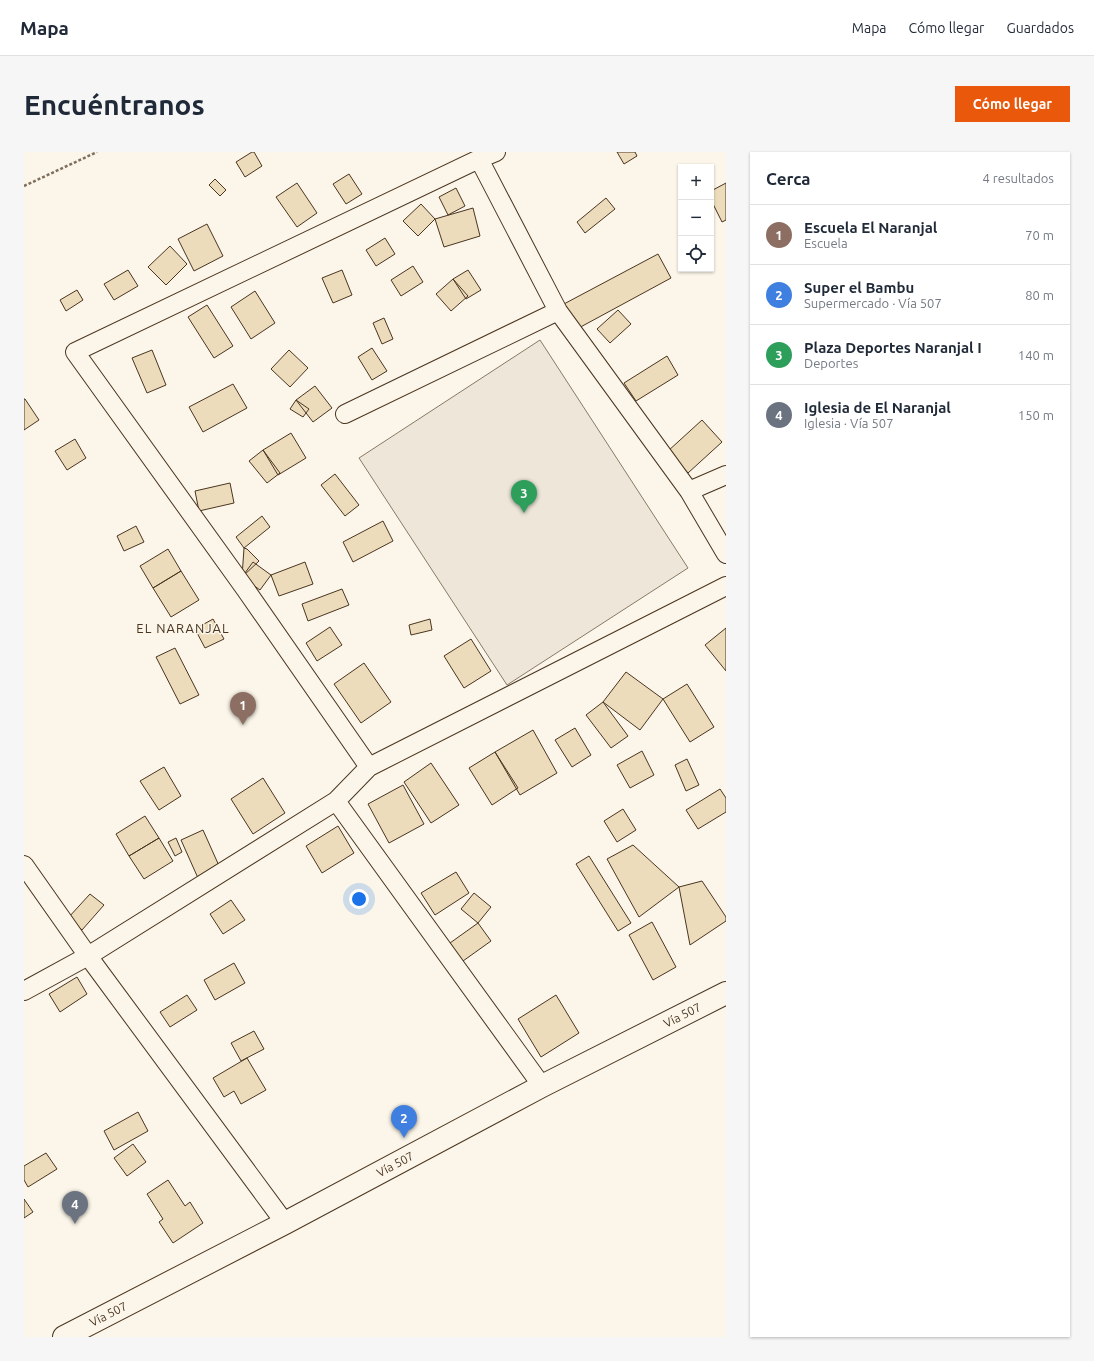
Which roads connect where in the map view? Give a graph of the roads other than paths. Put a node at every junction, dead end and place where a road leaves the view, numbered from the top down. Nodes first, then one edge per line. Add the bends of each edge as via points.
1 (496, 152) edge
2 (479, 159) junction
3 (558, 311) junction
4 (345, 414) dead end
5 (726, 475) edge
6 (689, 490) junction
7 (726, 554) edge
8 (726, 586) edge
9 (370, 767) junction
10 (336, 801) junction
11 (24, 865) edge
12 (88, 956) junction
13 (24, 991) edge
14 (726, 993) edge
15 (542, 1086) junction
16 (285, 1223) junction
17 (64, 1337) edge

1 - 2 street
2 - 3 street
2 - 9 street via 75,352
3 - 4 street
3 - 6 street
5 - 6 street
6 - 7 street
8 - 9 street
9 - 10 street
10 - 12 street
10 - 15 street
11 - 12 street
12 - 13 street
12 - 16 street
14 - 15 street, Vía 507
15 - 16 street, Vía 507
16 - 17 street, Vía 507

